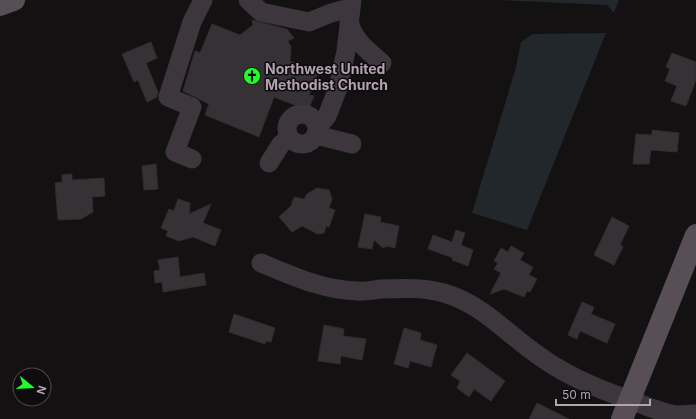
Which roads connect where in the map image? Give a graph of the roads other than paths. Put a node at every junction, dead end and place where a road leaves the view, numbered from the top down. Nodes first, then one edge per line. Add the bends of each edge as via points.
1 (14, 0) edge
2 (203, 0) edge
3 (248, 0) edge
4 (0, 5) edge
5 (350, 9) edge
6 (382, 63) dead end
7 (316, 129) junction
8 (289, 138) junction
9 (352, 144) dead end
10 (192, 159) dead end
11 (269, 163) dead end
12 (696, 235) edge
13 (261, 263) dead end
14 (626, 409) edge
15 (696, 414) edge

1 - 4 main road
2 - 10 street via 192,22 168,97 192,107 175,152
3 - 5 street via 261,12 309,22 331,12
5 - 6 street via 351,29 358,42
5 - 7 street via 346,52 338,88 327,116
7 - 8 street via 312,141 302,145
7 - 8 street via 313,119 304,114 294,116 286,128
7 - 9 street
8 - 11 street via 281,144
12 - 14 main road
13 - 14 street via 291,276 330,288 358,291 426,288 455,296 494,319 541,358
14 - 15 street via 675,415

